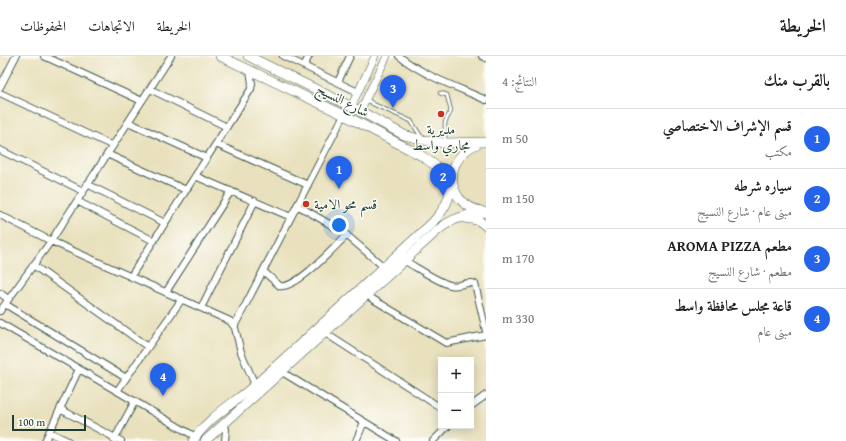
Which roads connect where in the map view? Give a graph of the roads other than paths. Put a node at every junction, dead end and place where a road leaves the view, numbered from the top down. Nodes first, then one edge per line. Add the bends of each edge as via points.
1 (16, 56) edge
2 (44, 56) edge
3 (171, 56) edge
4 (220, 56) edge
5 (248, 56) edge
6 (283, 56) edge
7 (309, 56) edge
8 (350, 56) edge
9 (375, 56) edge
10 (387, 56) edge
11 (400, 56) edge
12 (482, 56) edge
13 (486, 58) edge
14 (304, 66) junction
15 (250, 70) junction
16 (338, 82) junction
17 (0, 87) edge
18 (150, 89) junction
19 (358, 92) junction
20 (0, 93) edge
21 (440, 93) dead end
22 (366, 99) junction
23 (142, 100) junction
24 (486, 100) edge
25 (352, 107) junction
26 (360, 111) junction
27 (344, 115) junction
28 (128, 122) junction
29 (227, 127) junction
30 (486, 136) edge
31 (423, 140) junction
32 (486, 142) edge
33 (446, 143) junction
34 (216, 144) junction
35 (113, 146) junction
36 (0, 150) edge
37 (107, 154) junction
38 (207, 158) junction
39 (436, 166) junction
40 (196, 176) junction
41 (451, 183) junction
42 (87, 184) junction
43 (308, 185) junction
44 (186, 190) junction
45 (83, 191) junction
46 (232, 191) junction
47 (77, 201) junction
48 (255, 201) junction
49 (297, 205) junction
50 (466, 205) junction
51 (445, 207) junction
52 (486, 212) edge
53 (475, 213) junction
54 (0, 215) edge
55 (291, 217) junction
56 (451, 220) junction
57 (165, 224) junction
58 (486, 225) edge
59 (347, 235) junction
60 (51, 241) junction
61 (154, 241) junction
62 (405, 261) junction
63 (34, 264) junction
64 (384, 267) junction
65 (263, 272) junction
66 (131, 276) junction
67 (166, 292) junction
68 (0, 293) edge
69 (366, 295) junction
70 (182, 299) junction
71 (3, 306) edge
72 (201, 308) junction
73 (341, 312) junction
74 (0, 324) edge
75 (234, 326) junction
76 (486, 331) edge
77 (325, 333) junction
78 (486, 335) edge
79 (148, 347) junction
80 (79, 369) junction
81 (282, 372) junction
82 (126, 378) junction
83 (255, 385) junction
84 (117, 391) junction
85 (486, 395) edge
86 (135, 401) junction
87 (474, 404) edge
88 (438, 406) edge
89 (60, 409) junction
90 (211, 421) junction
91 (364, 422) junction
92 (224, 424) junction
93 (445, 429) edge
94 (216, 431) junction
95 (49, 432) junction
96 (194, 439) edge
97 (116, 440) edge
98 (45, 441) edge
99 (68, 441) edge
100 (205, 441) edge
101 (225, 441) edge
102 (356, 441) edge
103 (396, 441) edge
104 (433, 441) edge

1 - 17 street
2 - 23 street
3 - 18 street
4 - 15 main road, شارع النسيج
5 - 25 main road, شارع النسيج
6 - 14 street
7 - 14 street
8 - 16 street
9 - 19 street
10 - 22 street
11 - 24 street via 428,74
12 - 13 street
14 - 16 street
15 - 27 main road, شارع النسيج
15 - 29 street via 251,89
16 - 19 street
18 - 23 street
18 - 29 street
19 - 25 street
20 - 35 street
21 - 33 lane via 447,96 451,111 445,122
22 - 26 street
22 - 31 lane via 410,121
23 - 28 street
25 - 26 main road, شارع النسيج
26 - 31 main road, شارع النسيج via 404,135
27 - 39 main road, شارع النسيج
27 - 43 street
28 - 35 street
28 - 38 street
29 - 34 street
30 - 33 main road
31 - 33 main road, شارع النسيج
32 - 33 main road, شارع النسيج
32 - 41 main road via 469,147 456,160
34 - 38 street
34 - 43 street
35 - 37 street
36 - 45 street
37 - 42 street
37 - 44 street
38 - 40 street
39 - 41 main road, شارع النسيج
39 - 51 main road via 447,193
40 - 44 street
40 - 46 street
41 - 50 main road, شارع النسيج
41 - 51 main road
42 - 45 street
42 - 57 street
43 - 49 street
44 - 57 street
45 - 47 street
46 - 48 street
46 - 67 street
47 - 60 street
47 - 61 street
48 - 55 street
48 - 72 street
49 - 55 street
49 - 59 street
50 - 52 main road
50 - 53 street
51 - 64 main road via 432,223
52 - 53 main road
53 - 56 main road
53 - 58 street
54 - 60 street
55 - 65 street
56 - 58 main road via 472,218
56 - 62 main road
57 - 61 street
59 - 64 street
59 - 65 street via 302,278 291,285 280,286
60 - 63 street
60 - 66 street
61 - 66 street
62 - 69 main road
62 - 76 street via 449,285 470,282 475,284
63 - 71 street
63 - 79 street
64 - 73 main road
65 - 75 street
66 - 67 street
67 - 70 street
68 - 71 street
69 - 73 main road
69 - 78 street via 446,343
70 - 72 street
70 - 79 street
71 - 82 street
72 - 75 street via 228,320
73 - 77 main road
73 - 83 main road
74 - 80 street
75 - 83 street via 241,352
77 - 81 main road
77 - 88 street
79 - 82 street
80 - 84 street
80 - 89 street
81 - 91 street
81 - 92 main road
82 - 84 street
83 - 90 main road
84 - 86 street
85 - 87 street
86 - 96 street
86 - 97 street
89 - 95 street
89 - 97 street
90 - 94 main road
90 - 96 main road
91 - 102 street
91 - 103 street
92 - 94 main road
92 - 101 street
93 - 104 street
94 - 100 main road
95 - 98 street
95 - 99 street

